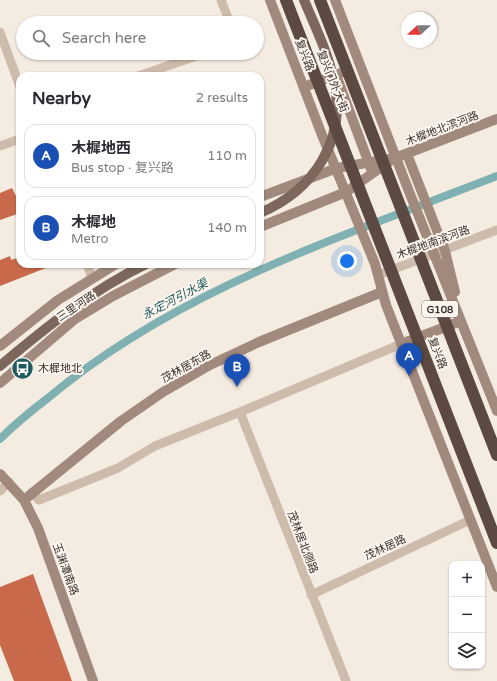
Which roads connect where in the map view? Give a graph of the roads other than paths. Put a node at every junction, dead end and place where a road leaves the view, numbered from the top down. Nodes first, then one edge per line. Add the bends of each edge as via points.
1 (221, 0) edge
2 (270, 0) edge
3 (286, 0) edge
4 (304, 0) edge
5 (320, 0) edge
6 (335, 0) edge
7 (227, 16) edge
8 (0, 32) edge
9 (185, 60) edge
10 (360, 65) junction
11 (150, 72) edge
12 (336, 75) junction
13 (16, 76) edge
14 (304, 87) junction
15 (497, 119) edge
16 (16, 140) edge
17 (0, 146) edge
18 (408, 154) junction
19 (396, 158) junction
20 (368, 163) junction
21 (384, 163) joint
22 (337, 168) junction
23 (414, 170) junction
24 (372, 172) junction
25 (355, 173) joint
26 (346, 192) junction
27 (264, 195) edge
28 (264, 211) edge
29 (264, 225) edge
30 (497, 230) edge
31 (445, 251) junction
32 (434, 254) junction
33 (88, 268) edge
34 (109, 268) edge
35 (139, 268) edge
36 (167, 268) edge
37 (378, 275) junction
38 (92, 278) junction
39 (382, 292) junction
40 (58, 300) junction
41 (75, 319) junction
42 (461, 321) junction
43 (401, 344) junction
44 (0, 346) edge
45 (0, 366) edge
46 (0, 383) edge
47 (497, 410) edge
48 (240, 412) junction
49 (497, 455) edge
50 (0, 475) edge
51 (9, 482) junction
52 (0, 491) edge
53 (32, 492) junction
54 (24, 500) junction
55 (470, 520) junction
56 (497, 543) edge
57 (497, 586) edge
58 (311, 595) junction
59 (93, 681) edge
60 (346, 681) edge

1 - 7 street
2 - 14 street, 复兴路
3 - 25 highway, 复兴门外大街 / G108, bridge
4 - 28 main road, bridge via 335,82 336,121 325,155 309,180 288,198
5 - 21 highway, 复兴门外大街 / G108, bridge
6 - 10 street
8 - 13 street
9 - 11 street
10 - 12 street
10 - 19 street
12 - 14 street
12 - 20 street
14 - 22 street, 复兴路
15 - 18 street, 木樨地北滨河路
16 - 17 street
18 - 19 street, 木樨地北滨河路
18 - 23 street
19 - 20 street
19 - 23 street
19 - 24 street
19 - 32 street
20 - 22 street
20 - 24 street
21 - 49 highway, 复兴路 / G108, bridge
22 - 26 street, 复兴路
22 - 27 street
23 - 31 street
24 - 26 street
25 - 56 highway, 复兴路 / G108, bridge
26 - 29 street
26 - 37 street, 复兴路
30 - 31 street, 木樨地南滨河路
31 - 32 street, 木樨地南滨河路
31 - 42 street
32 - 37 street, 木樨地南滨河路
32 - 42 street
33 - 38 street
34 - 38 street, 三里河路
35 - 45 main road, bridge via 74,307
36 - 41 street, 三里河路
37 - 39 street
38 - 40 street, 三里河路
39 - 43 street
39 - 53 street, 茂林居东路 via 259,342 210,365 163,392 121,421
40 - 41 street
40 - 44 street, 三里河路
41 - 46 street, 三里河路
42 - 43 street
42 - 47 street
43 - 48 street
43 - 55 street
48 - 53 street via 155,446 118,468 39,500
48 - 58 street, 茂林居北侧路
50 - 51 street, 玉渊潭南路
51 - 52 street
51 - 54 street, 玉渊潭南路
53 - 54 street, 茂林居东路
54 - 59 street, 玉渊潭南路 via 38,528
55 - 57 street
55 - 58 street, 茂林居路
58 - 60 street, 茂林居北侧路

